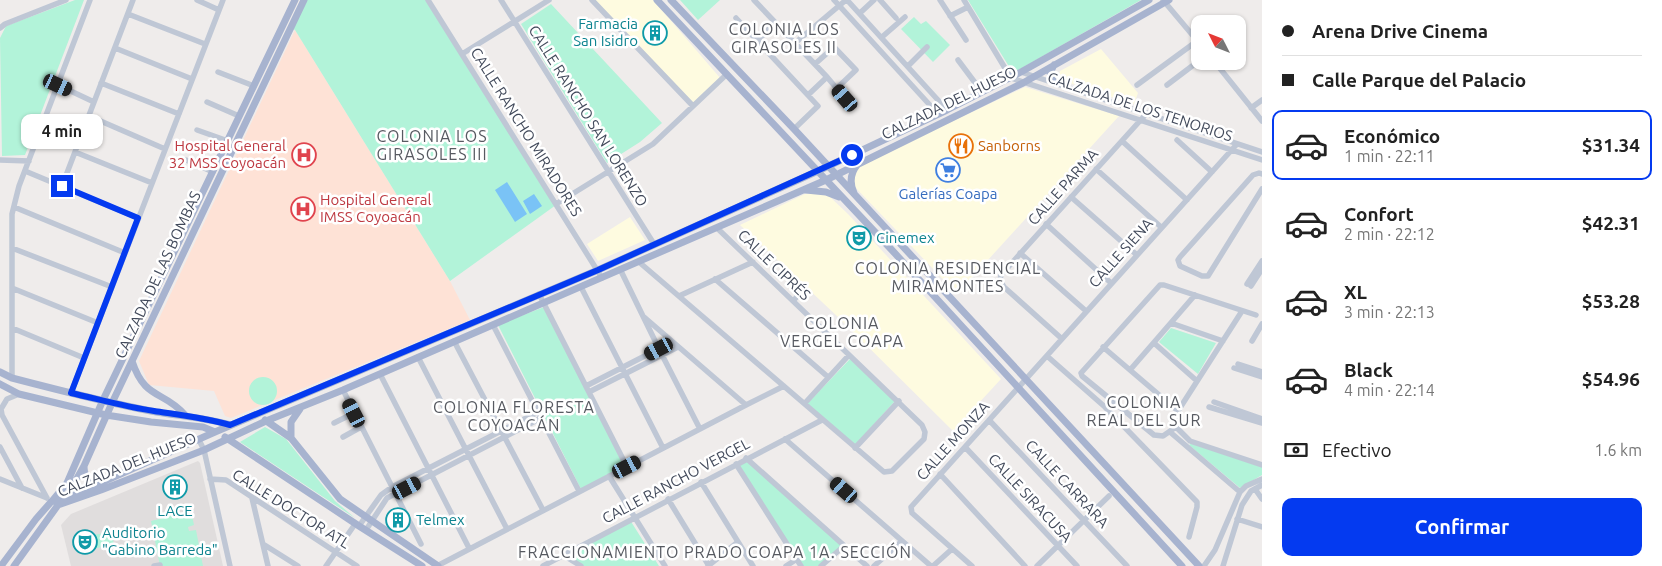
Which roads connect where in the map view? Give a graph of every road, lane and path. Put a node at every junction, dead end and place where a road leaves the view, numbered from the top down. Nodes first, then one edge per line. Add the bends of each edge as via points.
1 (66, 0) edge
2 (90, 0) edge
3 (133, 0) edge
4 (197, 0) edge
5 (223, 0) edge
6 (295, 0) edge
7 (304, 0) edge
8 (428, 0) edge
9 (500, 0) edge
10 (549, 0) edge
11 (592, 0) edge
12 (657, 0) edge
13 (671, 0) edge
14 (754, 0) edge
15 (834, 0) edge
16 (846, 0) edge
17 (874, 0) edge
18 (880, 0) edge
19 (940, 0) edge
20 (964, 0) edge
21 (1149, 0) edge
22 (1166, 1) edge
23 (839, 6) junction
24 (968, 7) junction
25 (219, 10) junction
26 (860, 13) junction
27 (128, 14) junction
28 (950, 16) junction
29 (905, 17) dead end
30 (736, 18) dead end
31 (896, 18) dead end
32 (514, 21) junction
33 (775, 23) junction
34 (0, 28) edge
35 (1191, 33) edge
36 (882, 37) junction
37 (966, 40) dead end
38 (757, 41) junction
39 (795, 43) junction
40 (205, 44) junction
41 (928, 47) dead end
42 (1191, 47) edge
43 (115, 48) junction
44 (462, 54) junction
45 (898, 55) junction
46 (958, 60) dead end
47 (890, 61) junction
48 (815, 64) junction
49 (1055, 64) junction
50 (908, 66) junction
51 (1191, 67) edge
52 (1221, 70) edge
53 (218, 72) dead end
54 (1021, 72) junction
55 (727, 74) junction
56 (1034, 76) junction
57 (827, 78) junction
58 (1010, 78) junction
59 (192, 79) junction
60 (1023, 82) junction
61 (101, 83) junction
62 (1054, 83) junction
63 (58, 85) junction
64 (1137, 85) dead end
65 (1167, 85) dead end
66 (254, 86) junction
67 (836, 89) junction
68 (982, 92) junction
69 (808, 95) junction
70 (1262, 100) edge
71 (94, 102) junction
72 (207, 102) dead end
73 (849, 103) dead end
74 (693, 106) junction
75 (1251, 108) junction
76 (947, 110) junction
77 (1147, 113) junction
78 (178, 114) junction
79 (938, 114) junction
80 (89, 116) junction
81 (240, 116) junction
82 (1160, 117) junction
83 (1140, 121) junction
84 (1262, 121) edge
85 (1158, 126) junction
86 (794, 129) junction
87 (197, 130) dead end
88 (1177, 140) dead end
89 (228, 141) junction
90 (1122, 141) junction
91 (1237, 144) junction
92 (165, 149) junction
93 (1253, 149) junction
94 (1231, 150) junction
95 (75, 152) junction
96 (1262, 152) edge
97 (1248, 155) junction
98 (0, 160) edge
99 (29, 160) junction
100 (186, 160) dead end
101 (864, 160) junction
102 (1262, 160) edge
103 (828, 166) junction
104 (1096, 169) junction
105 (25, 171) junction
106 (608, 171) junction
107 (818, 171) junction
108 (212, 172) junction
109 (1212, 172) junction
110 (1262, 174) edge
111 (836, 175) junction
112 (826, 180) junction
113 (152, 183) junction
114 (62, 186) junction
115 (1262, 189) edge
116 (801, 191) junction
117 (855, 195) junction
118 (1071, 197) junction
119 (1187, 200) junction
120 (556, 204) junction
121 (851, 206) junction
122 (14, 207) junction
123 (138, 218) junction
124 (1046, 224) junction
125 (1162, 227) junction
126 (717, 228) junction
127 (654, 244) junction
128 (12, 248) junction
129 (125, 253) junction
130 (1020, 253) junction
131 (1137, 255) junction
132 (1262, 261) edge
133 (639, 262) junction
134 (753, 262) junction
135 (620, 269) junction
136 (1262, 269) edge
137 (598, 270) junction
138 (602, 278) junction
139 (715, 280) junction
140 (1111, 283) junction
141 (112, 287) junction
142 (581, 287) junction
143 (12, 288) junction
144 (805, 288) dead end
145 (539, 294) junction
146 (1195, 295) junction
147 (679, 296) junction
148 (793, 301) junction
149 (543, 303) junction
150 (1086, 311) junction
151 (1242, 311) junction
152 (1256, 315) dead end
153 (643, 316) junction
154 (98, 323) junction
155 (1171, 323) junction
156 (493, 325) junction
157 (1262, 325) edge
158 (12, 328) junction
159 (1061, 338) junction
160 (1252, 340) dead end
161 (454, 341) junction
162 (1223, 341) junction
163 (672, 342) junction
164 (1154, 343) junction
165 (678, 347) junction
166 (1103, 347) junction
167 (659, 349) junction
168 (662, 355) junction
169 (849, 355) junction
170 (1047, 356) junction
171 (418, 357) junction
172 (84, 358) junction
173 (132, 361) junction
174 (624, 370) junction
175 (1130, 370) junction
176 (0, 372) edge
177 (1262, 372) edge
178 (380, 374) junction
179 (828, 377) junction
180 (1262, 377) edge
181 (12, 378) junction
182 (1024, 380) junction
183 (1197, 381) junction
184 (0, 384) edge
185 (784, 386) junction
186 (1018, 387) junction
187 (587, 389) junction
188 (342, 390) junction
189 (71, 393) junction
190 (19, 394) junction
191 (103, 400) junction
192 (898, 401) junction
193 (112, 403) junction
194 (805, 404) junction
195 (746, 405) junction
196 (301, 408) junction
197 (1178, 410) junction
198 (538, 412) junction
199 (98, 413) junction
200 (354, 413) junction
201 (1, 414) edge
202 (106, 415) junction
203 (185, 415) junction
204 (256, 415) junction
205 (541, 418) junction
206 (1262, 418) edge
207 (822, 420) junction
208 (989, 420) junction
209 (266, 421) junction
210 (1262, 423) edge
211 (334, 424) dead end
212 (230, 425) junction
213 (361, 427) junction
214 (700, 429) junction
215 (1173, 430) junction
216 (501, 431) junction
217 (215, 432) junction
218 (343, 437) dead end
219 (504, 437) junction
220 (228, 438) junction
221 (291, 438) junction
222 (201, 439) junction
223 (785, 439) junction
224 (1204, 445) junction
225 (0, 447) edge
226 (965, 447) junction
227 (663, 448) junction
228 (855, 448) junction
229 (205, 449) junction
230 (466, 449) junction
231 (469, 456) junction
232 (1199, 456) junction
233 (746, 458) junction
234 (736, 464) junction
235 (1262, 465) edge
236 (84, 466) junction
237 (627, 467) junction
238 (428, 468) junction
239 (940, 474) junction
240 (432, 475) junction
241 (609, 476) junction
242 (0, 479) edge
243 (210, 479) junction
244 (1262, 479) edge
245 (701, 482) junction
246 (98, 484) junction
247 (1262, 485) edge
248 (22, 488) junction
249 (392, 488) junction
250 (1255, 489) junction
251 (579, 491) junction
252 (1240, 492) junction
253 (395, 494) junction
254 (66, 496) junction
255 (1109, 496) dead end
256 (252, 498) junction
257 (668, 499) junction
258 (1262, 499) edge
259 (52, 502) junction
260 (1232, 509) junction
261 (543, 510) junction
262 (1230, 516) junction
263 (1238, 516) junction
264 (365, 517) junction
265 (634, 517) junction
266 (1085, 521) junction
267 (372, 522) junction
268 (356, 526) junction
269 (1262, 527) edge
270 (507, 529) junction
271 (366, 530) junction
272 (1189, 537) dead end
273 (902, 541) junction
274 (738, 542) junction
275 (263, 544) junction
276 (421, 544) dead end
277 (844, 546) junction
278 (1058, 546) junction
279 (469, 548) junction
280 (952, 549) junction
281 (336, 552) junction
282 (563, 556) junction
283 (797, 559) junction
284 (449, 560) junction
285 (16, 565) edge
286 (1181, 565) edge
287 (1, 566) edge
288 (230, 566) edge
289 (268, 566) edge
290 (298, 566) edge
291 (326, 566) edge
292 (357, 566) edge
293 (422, 566) edge
294 (437, 566) edge
295 (444, 566) edge
296 (543, 566) edge
297 (581, 566) edge
298 (665, 566) edge
299 (709, 566) edge
300 (753, 566) edge
301 (786, 566) edge
302 (801, 566) edge
303 (821, 566) edge
304 (867, 566) edge
305 (874, 566) edge
306 (932, 566) edge
307 (972, 566) edge
308 (1025, 566) edge
309 (1037, 566) edge
310 (1077, 566) edge
311 (1127, 566) edge
312 (1199, 566) edge
313 (1204, 566) edge
314 (1223, 566) edge

1 - 34 street
2 - 63 street
3 - 27 street
4 - 25 street
5 - 25 street
6 - 66 main road, CALZADA DE LAS BOMBAS
7 - 173 main road, CALZADA DE LAS BOMBAS
8 - 44 street, CALLE RANCHO MIRADORES
9 - 32 street, CALLE RANCHO SAN LORENZO
10 - 32 street
11 - 74 street
12 - 55 main road
13 - 86 main road
14 - 33 street
15 - 23 street
16 - 23 street
16 - 26 street
17 - 26 street
18 - 31 street
19 - 28 street
20 - 24 street
21 - 54 main road, CALZADA DEL HUESO
22 - 35 street
22 - 49 main road, CALZADA DEL HUESO
23 - 39 street
23 - 47 street
24 - 28 street
24 - 58 street
25 - 40 street
26 - 36 street
27 - 40 street
27 - 43 street
28 - 37 street
29 - 36 street
30 - 38 street
32 - 44 street
32 - 106 street, CALLE RANCHO SAN LORENZO
33 - 38 street
33 - 39 street
36 - 45 street
38 - 69 street
39 - 48 street
40 - 59 street
41 - 50 street
42 - 64 street
43 - 59 street
43 - 61 street
44 - 120 street, CALLE RANCHO MIRADORES
45 - 47 street
45 - 50 street
46 - 68 street
47 - 79 street
48 - 57 street
48 - 67 street via 834,47 856,70
49 - 56 main road, CALZADA DEL HUESO
49 - 62 main road via 1050,73
50 - 76 street
51 - 65 street
52 - 75 street
53 - 66 street
54 - 56 street, CALZADA DE LOS TENORIOS
54 - 58 main road, CALZADA DEL HUESO
55 - 74 street
55 - 107 main road
56 - 60 main road, CALZADA DEL HUESO
56 - 62 street, CALZADA DE LOS TENORIOS
57 - 67 street
57 - 69 street
58 - 60 street, CALZADA DE LOS TENORIOS
58 - 68 main road, CALZADA DEL HUESO
59 - 78 street
60 - 83 street, CALZADA DE LOS TENORIOS
60 - 101 main road, CALZADA DEL HUESO
61 - 71 street
61 - 78 street
62 - 77 street, CALZADA DE LOS TENORIOS
63 - 71 street
63 - 99 street
66 - 81 main road, CALZADA DE LAS BOMBAS
67 - 73 street
68 - 76 main road, CALZADA DEL HUESO
69 - 86 street via 818,106
70 - 75 street
71 - 80 street
72 - 81 street
74 - 106 street via 654,144
75 - 84 street
76 - 79 main road, CALZADA DEL HUESO
77 - 82 street, CALZADA DE LOS TENORIOS
77 - 83 street, CALLE PARMA
78 - 92 street
79 - 103 main road, CALZADA DEL HUESO
80 - 92 street
80 - 95 street
81 - 89 main road, CALZADA DE LAS BOMBAS
82 - 85 street
82 - 91 street, CALZADA DE LOS TENORIOS
83 - 85 street, CALZADA DE LOS TENORIOS
83 - 90 street, CALLE PARMA
85 - 94 street, CALZADA DE LOS TENORIOS
86 - 103 main road
87 - 89 street
88 - 109 street
89 - 108 main road, CALZADA DE LAS BOMBAS
90 - 104 street, CALLE PARMA
90 - 119 street
91 - 93 street, CALZADA DE LOS TENORIOS
91 - 94 street, CALLE SIENA
92 - 113 street
93 - 96 street, CALZADA DE LOS TENORIOS
93 - 97 street
94 - 97 street, CALZADA DE LOS TENORIOS
94 - 109 street, CALLE SIENA
95 - 113 street
95 - 114 street
97 - 102 street, CALZADA DE LOS TENORIOS
98 - 99 street
99 - 105 street
100 - 108 street
101 - 111 main road, CALZADA DEL HUESO
101 - 117 main road via 852,174 851,186
103 - 107 main road, CALZADA DEL HUESO
103 - 111 main road
104 - 118 street, CALLE PARMA
104 - 125 street
105 - 114 street
105 - 122 street
106 - 120 street
106 - 127 street, CALLE RANCHO SAN LORENZO
107 - 112 main road
107 - 127 main road, CALZADA DEL HUESO
108 - 191 main road, CALZADA DE LAS BOMBAS
109 - 119 street, CALLE SIENA
110 - 115 street via 1253,175 1180,256 1180,266 1208,276
111 - 112 main road, CALZADA DEL HUESO
111 - 117 main road
112 - 116 main road, CALZADA DEL HUESO
112 - 121 main road
113 - 123 street
114 - 123 street
116 - 121 main road via 826,192
116 - 126 main road, CALZADA DEL HUESO
117 - 182 main road
118 - 124 street, CALLE PARMA
118 - 131 street
119 - 125 street, CALLE SIENA
120 - 137 street, CALLE RANCHO MIRADORES
121 - 186 main road
122 - 128 street
122 - 129 street
123 - 129 street
124 - 130 street, CALLE PARMA
124 - 140 street
125 - 131 street, CALLE SIENA
126 - 133 main road, CALZADA DEL HUESO
126 - 134 street, CALLE CIPRÉS
127 - 137 main road, CALZADA DEL HUESO
128 - 141 street
128 - 143 street
129 - 141 street
130 - 150 street
130 - 159 street, CALLE PARMA via 1000,280
131 - 140 street, CALLE SIENA
132 - 136 street via 1249,285
133 - 135 main road, CALZADA DEL HUESO
133 - 147 street
134 - 139 street
134 - 148 street, CALLE CIPRÉS
135 - 138 main road, CALZADA DEL HUESO
135 - 153 street
137 - 138 street, CALLE RANCHO MIRADORES
137 - 145 main road, CALZADA DEL HUESO
138 - 142 main road, CALZADA DEL HUESO
139 - 147 street
139 - 179 street
140 - 150 street, CALLE SIENA
141 - 154 street
142 - 149 main road, CALZADA DEL HUESO
142 - 174 street
143 - 154 street
143 - 158 street
144 - 148 street
145 - 149 street
145 - 204 main road, CALZADA DEL HUESO
146 - 151 street
146 - 155 street
146 - 166 street via 1160,285
147 - 185 street
148 - 169 street, CALLE CIPRÉS
149 - 156 main road, CALZADA DEL HUESO
149 - 187 street
150 - 159 street, CALLE SIENA
151 - 152 street
151 - 162 street
153 - 163 street
153 - 167 street
154 - 172 street
155 - 162 street
155 - 164 street
156 - 161 main road, CALZADA DEL HUESO
156 - 198 street
157 - 160 street
158 - 172 street
158 - 181 street
159 - 170 street, CALLE SIENA
161 - 171 main road, CALZADA DEL HUESO
161 - 216 street
162 - 183 street
163 - 165 street
163 - 167 street
164 - 175 street
164 - 183 street
165 - 168 street
165 - 195 street
166 - 175 street
166 - 215 street via 1082,370 1082,376 1154,435 1162,436
167 - 168 street
167 - 174 street
168 - 174 street
168 - 214 street
169 - 179 street
169 - 192 street, CALLE CIPRÉS
170 - 182 street, CALLE SIENA
170 - 272 street via 1112,414 1197,502
171 - 178 main road, CALZADA DEL HUESO
171 - 230 street
172 - 189 street
173 - 193 main road, CALZADA DE LAS BOMBAS
173 - 203 main road via 144,386 179,407
174 - 187 street
174 - 227 street
175 - 197 street
176 - 181 main road
177 - 180 street via 1236,366
178 - 188 main road, CALZADA DEL HUESO
178 - 238 street
179 - 194 street
181 - 189 main road
182 - 186 street, CALLE MONZA
182 - 312 main road
183 - 197 street
184 - 190 main road
185 - 194 street
185 - 195 street
186 - 208 street, CALLE MONZA
186 - 286 main road
187 - 237 street
188 - 196 main road, CALZADA DEL HUESO
188 - 200 street
189 - 191 main road
190 - 199 main road
190 - 201 street via 7,398
191 - 193 main road
191 - 199 main road, CALZADA DE LAS BOMBAS
192 - 228 street
192 - 228 street, CALLE CIPRÉS via 922,425 924,439 892,472 884,472
193 - 202 main road, CALZADA DE LAS BOMBAS
193 - 203 main road
194 - 207 street
195 - 214 street
196 - 209 main road, CALZADA DEL HUESO
196 - 221 main road via 291,422
197 - 215 street
198 - 205 street
198 - 216 street
199 - 202 main road
199 - 259 main road, CALZADA DE LAS BOMBAS via 67,483
200 - 211 street
200 - 213 street
201 - 259 street
202 - 217 main road
202 - 236 main road, CALZADA DE LAS BOMBAS
203 - 212 main road
204 - 209 main road
204 - 212 main road, CALZADA DEL HUESO
205 - 219 street
205 - 251 street
206 - 210 street via 1211,405
207 - 223 street, CALLE RANCHO VERGEL
207 - 228 street
208 - 226 street, CALLE MONZA
208 - 266 street, CALLE CARRARA
209 - 220 main road, CALZADA DEL HUESO
209 - 221 main road
212 - 217 main road, CALZADA DEL HUESO
213 - 218 street
213 - 249 street
214 - 227 street
215 - 224 street
215 - 232 street
216 - 219 street
216 - 230 street
217 - 220 main road
217 - 222 main road, CALZADA DEL HUESO
219 - 231 street
219 - 261 street
220 - 229 main road, CALZADA DEL HUESO
220 - 268 main road
221 - 264 main road via 340,499
222 - 229 street
222 - 246 main road, CALZADA DEL HUESO
223 - 233 street, CALLE RANCHO VERGEL
223 - 273 street
224 - 232 street
224 - 235 street
225 - 248 street
226 - 239 street, CALLE MONZA
226 - 278 street, CALLE SIRACUSA
227 - 237 street
229 - 243 street
229 - 259 main road, CALZADA DEL HUESO via 101,490
230 - 231 street
230 - 238 street
231 - 240 street
231 - 270 street
232 - 252 street
233 - 234 street, CALLE RANCHO VERGEL
233 - 277 street
234 - 245 street, CALLE RANCHO VERGEL
234 - 283 street
236 - 246 main road via 87,478
236 - 254 main road, CALZADA DE LAS BOMBAS
237 - 241 street
238 - 240 street
238 - 249 street
239 - 280 street, CALLE MONZA via 911,507 912,513
239 - 308 street
240 - 253 street
240 - 279 street
241 - 251 street
241 - 265 street
242 - 248 street
243 - 256 street, CALLE DOCTOR ATL via 226,480
243 - 288 street
244 - 252 street
245 - 257 street, CALLE RANCHO VERGEL
245 - 274 street
246 - 254 main road, CALZADA DEL HUESO
247 - 250 street
248 - 259 street
249 - 253 street
249 - 264 street via 381,495
250 - 258 street
250 - 263 street via 1244,499
251 - 261 street
252 - 260 street
253 - 267 street via 384,500
253 - 276 street
254 - 259 main road, CALZADA DE LAS BOMBAS
255 - 266 street
256 - 275 street
256 - 281 street, CALLE DOCTOR ATL
257 - 265 street, CALLE RANCHO VERGEL
257 - 299 street
259 - 285 main road, CALZADA DEL HUESO
259 - 287 main road, CALZADA DEL HUESO via 36,518
260 - 262 street
260 - 263 street
261 - 270 street
262 - 263 street
262 - 313 street
263 - 269 street
263 - 314 street
264 - 267 main road
264 - 268 street
265 - 282 street, CALLE RANCHO VERGEL
265 - 298 street
266 - 278 street
266 - 311 street, CALLE CARRARA
267 - 271 street
267 - 294 main road
268 - 271 main road
268 - 281 street
270 - 279 street
271 - 293 main road
273 - 305 street
273 - 306 street
274 - 299 street
274 - 300 street
275 - 289 street
275 - 290 street
277 - 303 street
277 - 304 street
278 - 309 street
278 - 310 street, CALLE SIRACUSA
279 - 284 street
280 - 306 street
280 - 307 street
281 - 291 street
281 - 292 street, CALLE DOCTOR ATL
282 - 296 street, CALLE RANCHO VERGEL
282 - 297 street
283 - 301 street
283 - 302 street
284 - 294 street
284 - 295 street

